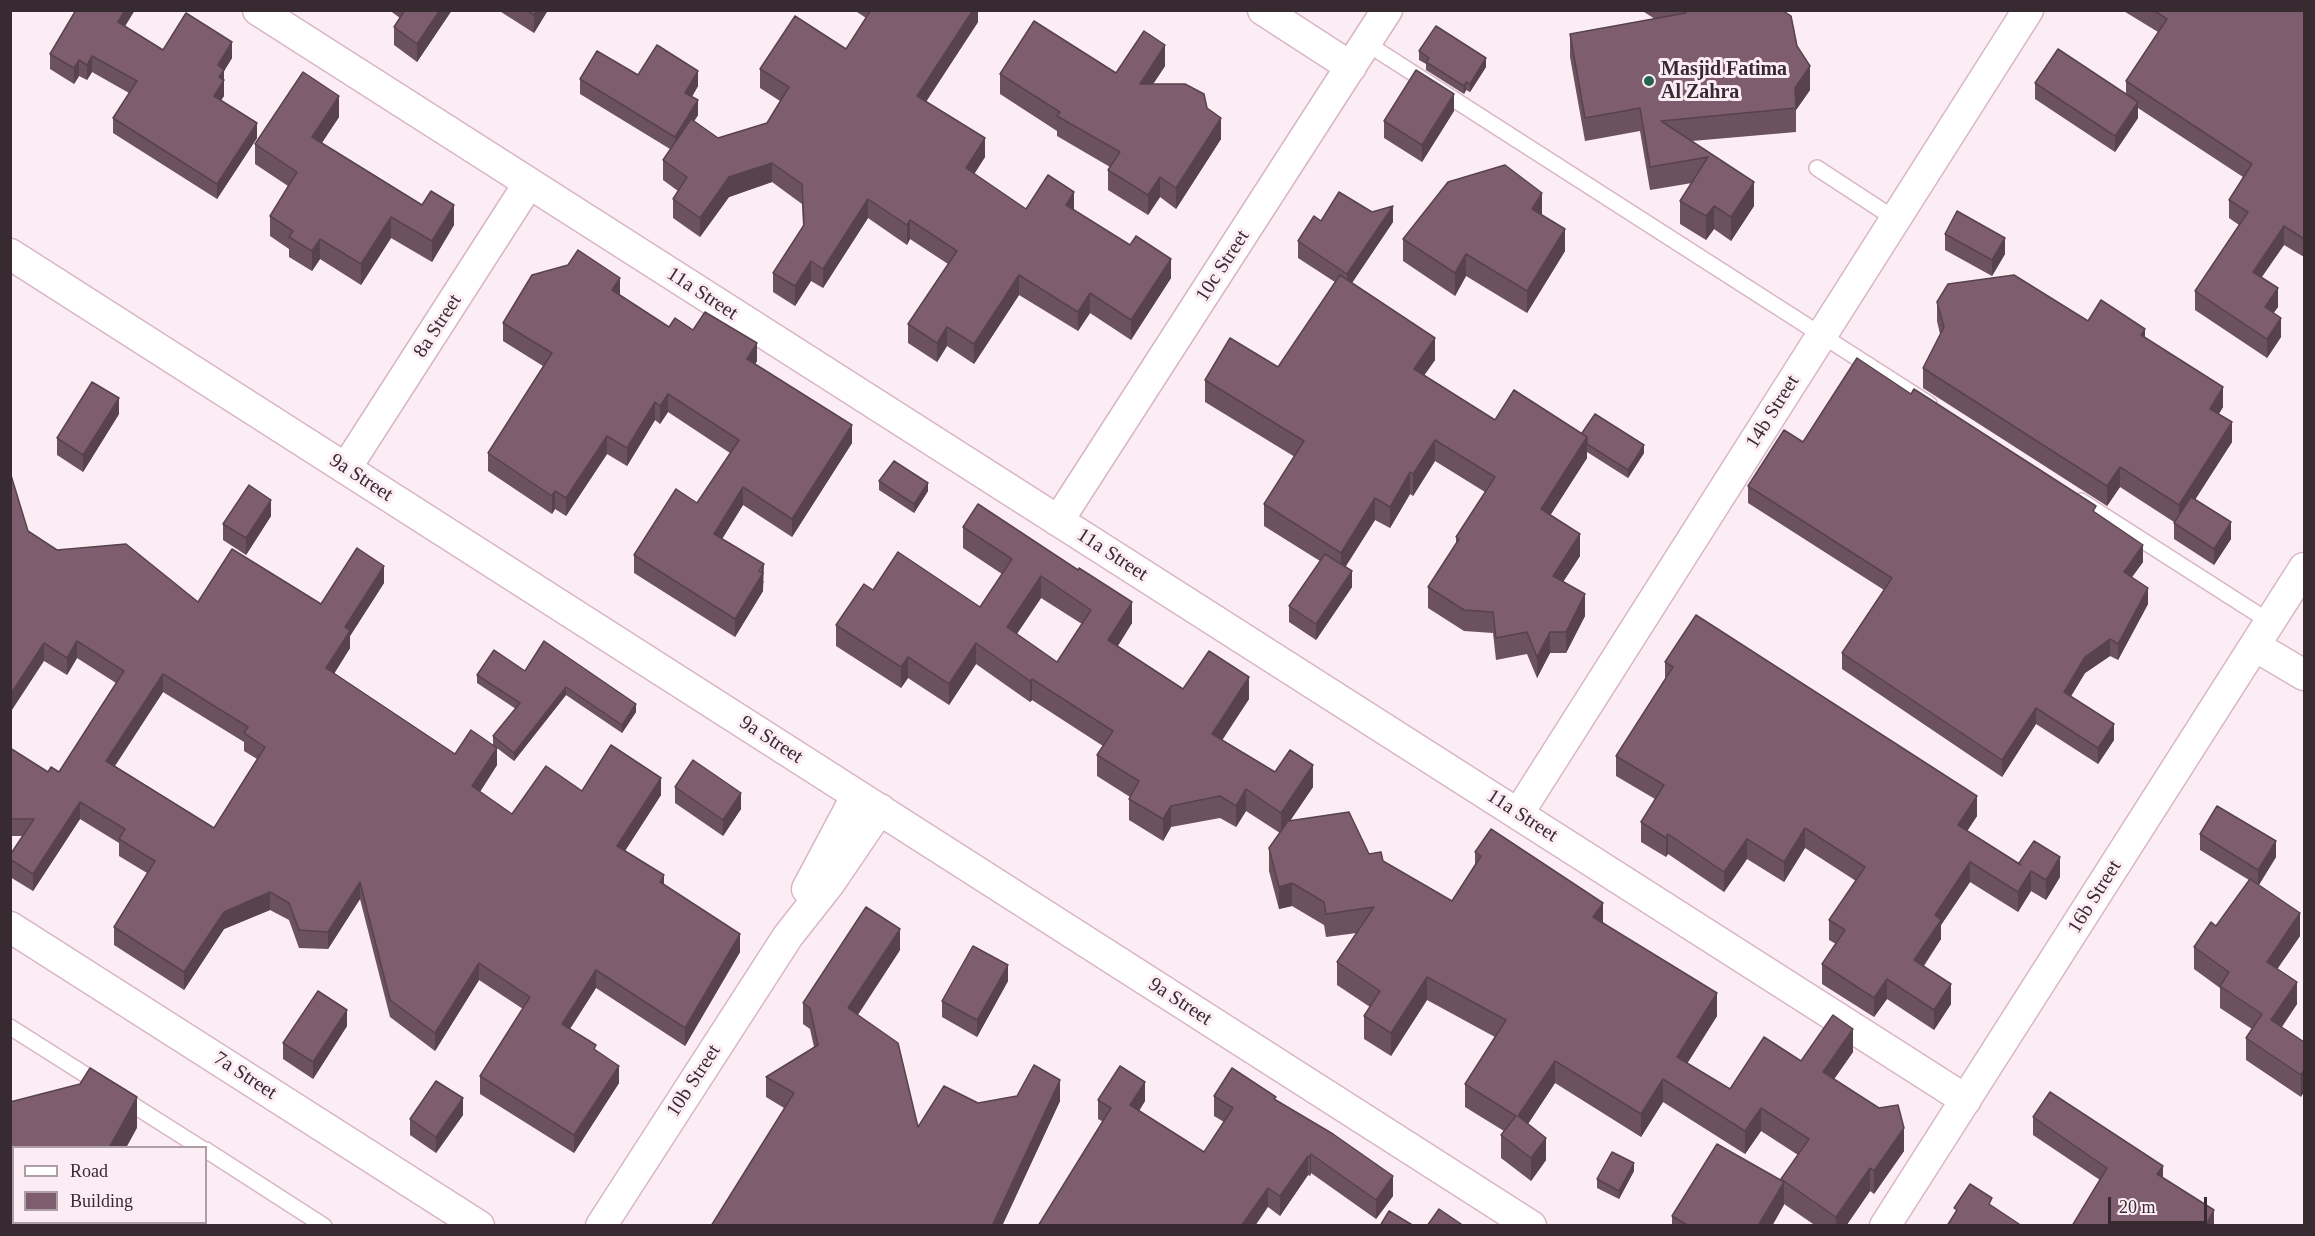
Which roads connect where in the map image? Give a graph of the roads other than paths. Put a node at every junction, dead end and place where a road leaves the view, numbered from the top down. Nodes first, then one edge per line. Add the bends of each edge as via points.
1 (258, 10) edge
2 (1263, 10) edge
3 (1387, 10) edge
4 (2028, 10) edge
5 (1358, 55) junction
6 (1817, 168) dead end
7 (529, 183) junction
8 (1895, 219) junction
9 (10, 254) edge
10 (1822, 335) junction
11 (1941, 411) edge
12 (346, 468) junction
13 (2071, 494) edge
14 (1058, 521) junction
15 (2304, 568) edge
16 (2262, 634) junction
17 (2304, 675) edge
18 (868, 802) junction
19 (1518, 814) junction
20 (10, 927) edge
21 (14, 1035) edge
22 (1966, 1100) junction
23 (198, 1146) edge
24 (207, 1151) edge
25 (477, 1225) edge
26 (324, 1226) edge
27 (601, 1226) edge
28 (1531, 1226) edge
29 (1886, 1226) edge

1 - 7 street, 11a Street
2 - 5 street
3 - 5 street, 10c Street
4 - 8 street, 14b Street
5 - 10 lane
5 - 14 street, 10c Street
6 - 8 lane
7 - 12 street, 8a Street
7 - 14 street, 11a Street
8 - 10 street, 14b Street
9 - 12 street, 9a Street
10 - 11 lane
10 - 19 street, 14b Street
12 - 18 street, 9a Street
13 - 16 lane
14 - 19 street, 11a Street
15 - 16 street, 16b Street
16 - 17 street
16 - 22 street, 16b Street
18 - 27 street, 10b Street via 829,884 788,936
18 - 28 street, 9a Street
19 - 22 street, 11a Street
20 - 25 street, 7a Street
21 - 23 lane
22 - 29 street, 16b Street
24 - 26 lane

